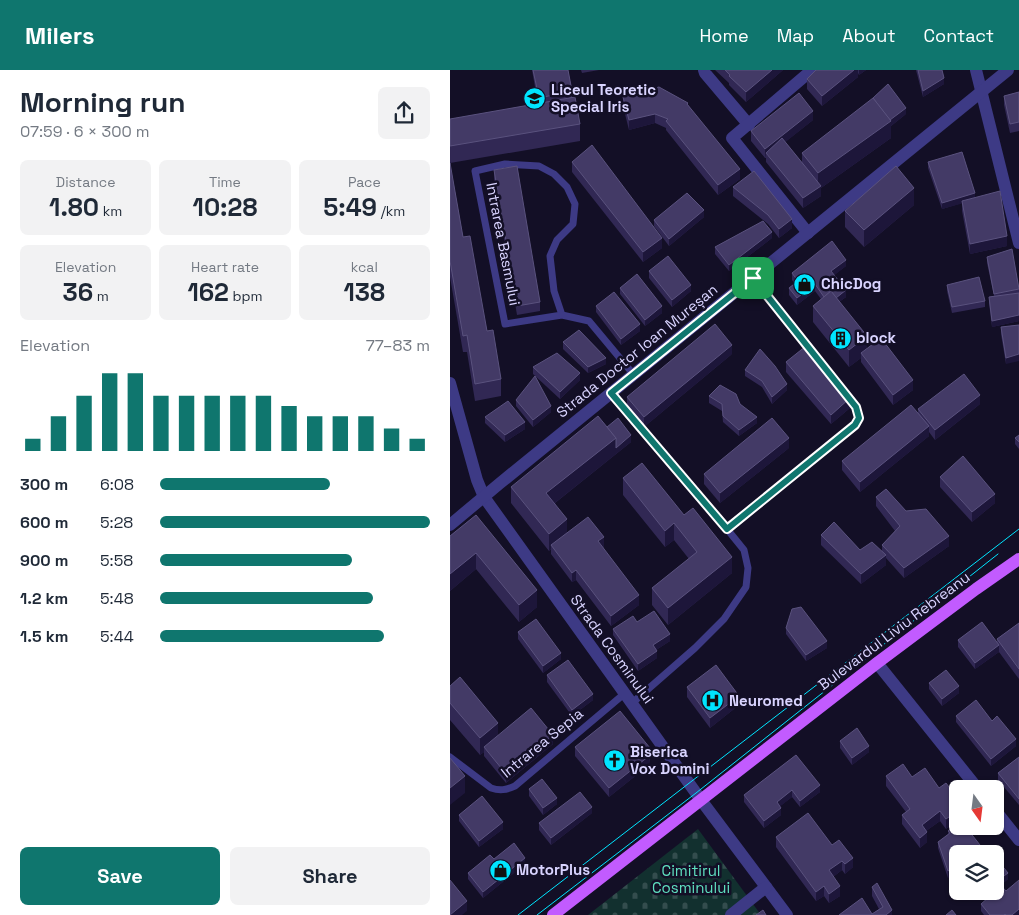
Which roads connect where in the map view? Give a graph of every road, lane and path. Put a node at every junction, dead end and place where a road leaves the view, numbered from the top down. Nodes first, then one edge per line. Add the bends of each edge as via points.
1 (704, 70) edge
2 (812, 70) edge
3 (976, 70) edge
4 (1008, 70) edge
5 (980, 93) junction
6 (749, 125) junction
7 (808, 233) junction
8 (1019, 243) edge
9 (753, 278) junction
10 (562, 315) junction
11 (634, 375) junction
12 (831, 377) edge
13 (450, 383) edge
14 (838, 384) edge
15 (611, 393) junction
16 (484, 497) junction
17 (450, 525) edge
18 (727, 529) junction
19 (1019, 559) edge
20 (878, 663) junction
21 (628, 699) junction
22 (450, 757) edge
23 (971, 780) edge
24 (700, 800) junction
25 (1004, 821) edge
26 (1019, 840) edge
27 (766, 887) junction
28 (552, 915) edge
29 (731, 915) edge
30 (787, 915) edge

1 - 6 street
2 - 6 street
3 - 5 street
4 - 5 street, Strada Doctor Ioan Mureșan
5 - 7 street, Strada Doctor Ioan Mureșan
5 - 8 street
6 - 7 street via 732,138
7 - 9 street, Strada Doctor Ioan Mureșan
9 - 11 street, Strada Doctor Ioan Mureșan
9 - 12 lane
10 - 10 lane, Intrarea Basmului via 505,324 475,171 505,164 539,166 554,174 567,187 575,204 573,224 557,240 550,256 554,291
10 - 11 lane, Intrarea Basmului via 588,321
11 - 15 street, Strada Doctor Ioan Mureșan
13 - 16 street, Strada Cosminului
14 - 18 lane via 856,407 859,418 855,425
15 - 16 street, Strada Doctor Ioan Mureșan
15 - 18 lane, Intrarea Sepia
16 - 17 street, Strada Doctor Ioan Mureșan
16 - 21 street, Strada Cosminului
18 - 21 lane, Intrarea Sepia via 744,550 748,568 746,587 724,619 695,648
19 - 20 main road, Bulevardul Liviu Rebreanu
20 - 23 street
20 - 24 main road, Bulevardul Liviu Rebreanu
21 - 22 lane, Intrarea Sepia via 506,790 491,788
21 - 24 street, Strada Cosminului
24 - 27 street, Strada Cosminului
24 - 28 main road, Bulevardul Liviu Rebreanu
25 - 26 street
27 - 29 street
27 - 30 street, Strada Cosminului

